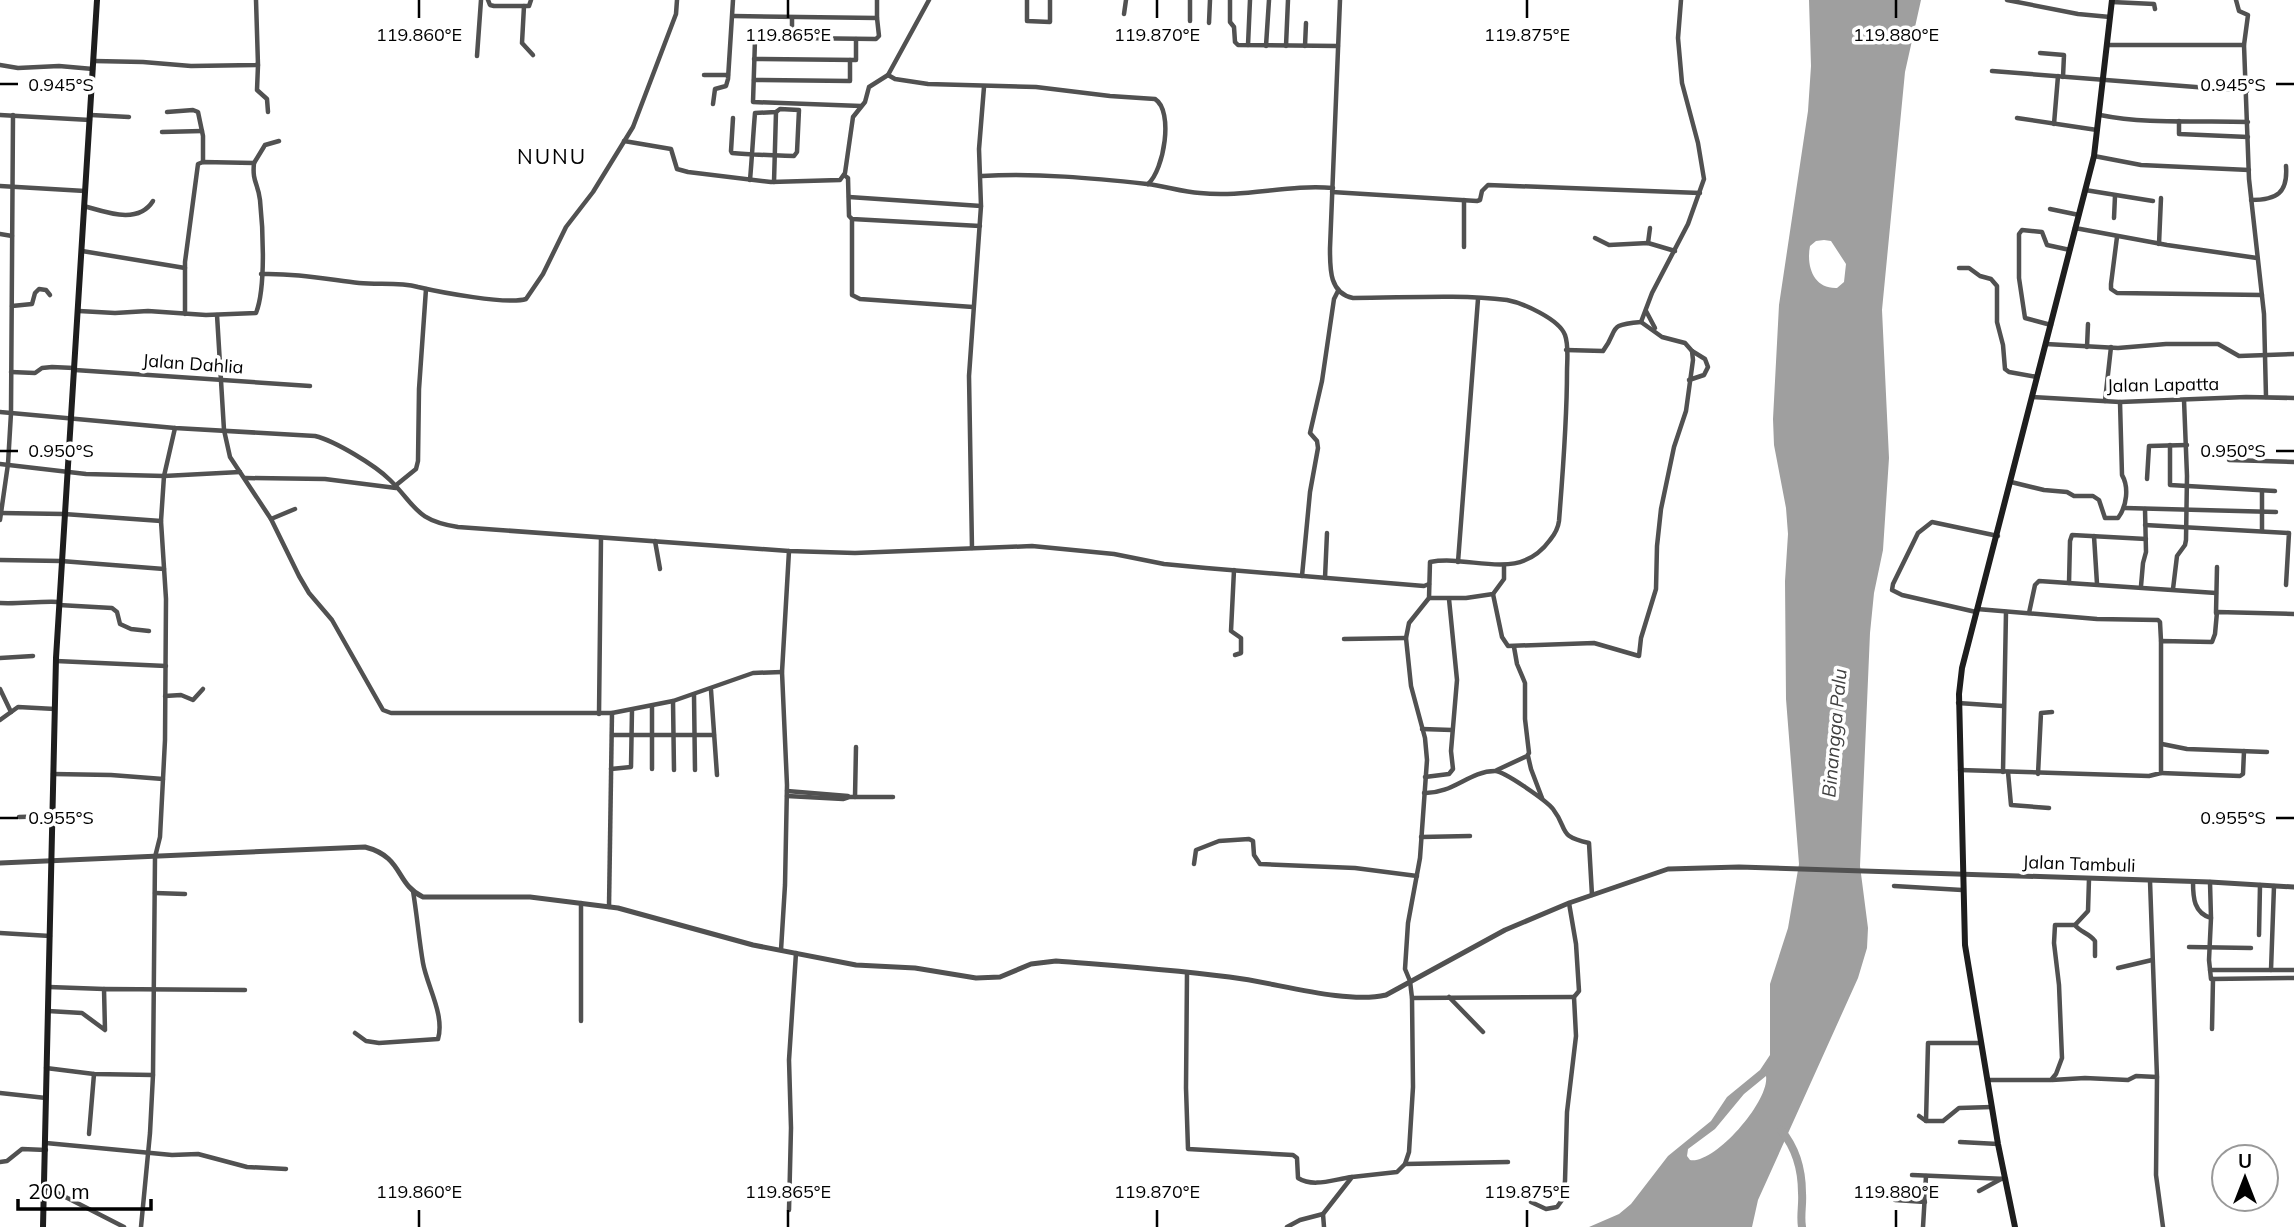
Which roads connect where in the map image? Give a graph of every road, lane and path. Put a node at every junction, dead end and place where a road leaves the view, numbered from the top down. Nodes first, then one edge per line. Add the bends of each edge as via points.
1 (97, 0) edge
2 (256, 0) edge
3 (481, 0) edge
4 (488, 0) edge
5 (531, 0) edge
6 (677, 0) edge
7 (733, 0) edge
8 (877, 0) edge
9 (929, 0) edge
10 (1027, 0) edge
11 (1050, 0) edge
12 (1126, 0) edge
13 (1190, 0) edge
14 (1210, 0) edge
15 (1230, 0) edge
16 (1250, 0) edge
17 (1269, 0) edge
18 (1287, 0) edge
19 (1340, 0) edge
20 (1681, 0) edge
21 (2007, 0) edge
22 (2236, 0) edge
23 (2112, 1) edge
24 (524, 6) junction
25 (2155, 9) dead end
26 (1124, 14) dead end
27 (733, 16) junction
28 (2111, 17) junction
29 (792, 18) junction
30 (877, 18) junction
31 (1190, 21) dead end
32 (1209, 23) dead end
33 (1306, 23) dead end
34 (795, 38) junction
35 (856, 39) junction
36 (1248, 45) junction
37 (2107, 45) junction
38 (2244, 45) junction
39 (1266, 46) junction
40 (1286, 46) junction
41 (1305, 46) junction
42 (1338, 46) junction
43 (2040, 53) dead end
44 (533, 55) dead end
45 (477, 57) dead end
46 (754, 59) junction
47 (850, 60) junction
48 (0, 65) edge
49 (94, 65) junction
50 (258, 65) junction
51 (1992, 71) dead end
52 (704, 75) dead end
53 (728, 75) junction
54 (888, 75) junction
55 (2061, 77) junction
56 (754, 80) junction
57 (2103, 81) junction
58 (984, 87) junction
59 (2247, 91) junction
60 (713, 104) dead end
61 (862, 106) junction
62 (167, 112) dead end
63 (268, 112) dead end
64 (776, 112) junction
65 (0, 114) edge
66 (2099, 115) junction
67 (13, 116) junction
68 (129, 117) dead end
69 (91, 118) junction
70 (733, 118) dead end
71 (2017, 118) dead end
72 (2179, 121) junction
73 (2248, 122) junction
74 (2054, 124) junction
75 (2098, 130) junction
76 (202, 131) junction
77 (163, 132) dead end
78 (2248, 137) junction
79 (279, 141) dead end
80 (624, 141) junction
81 (752, 154) junction
82 (775, 155) junction
83 (2094, 156) junction
84 (203, 162) junction
85 (254, 163) junction
86 (2286, 166) dead end
87 (2249, 170) junction
88 (844, 175) junction
89 (982, 176) junction
90 (750, 180) junction
91 (774, 182) junction
92 (1148, 184) junction
93 (0, 186) edge
94 (12, 187) junction
95 (1333, 190) junction
96 (2085, 190) junction
97 (85, 191) junction
98 (1700, 193) junction
99 (2115, 196) junction
100 (849, 197) junction
101 (2161, 198) dead end
102 (1464, 200) junction
103 (2251, 200) junction
104 (153, 201) dead end
105 (2153, 201) dead end
106 (84, 206) junction
107 (981, 206) junction
108 (2050, 209) dead end
109 (2079, 215) junction
110 (2114, 218) dead end
111 (852, 219) junction
112 (980, 226) junction
113 (1650, 228) dead end
114 (2076, 228) junction
115 (0, 234) edge
116 (12, 236) junction
117 (2117, 237) junction
118 (1595, 238) dead end
119 (1648, 243) junction
120 (2159, 244) junction
121 (1464, 247) dead end
122 (2070, 250) junction
123 (82, 251) junction
124 (1675, 251) junction
125 (2257, 258) junction
126 (185, 268) junction
127 (1959, 268) dead end
128 (261, 274) junction
129 (426, 289) junction
130 (1338, 291) junction
131 (50, 295) dead end
132 (2262, 295) junction
133 (1478, 299) junction
134 (12, 306) junction
135 (973, 307) junction
136 (79, 311) junction
137 (1645, 311) junction
138 (184, 314) junction
139 (217, 315) junction
140 (1641, 322) junction
141 (2088, 324) dead end
142 (2051, 325) junction
143 (1657, 331) junction
144 (2046, 344) junction
145 (2087, 347) junction
146 (2111, 347) junction
147 (1566, 350) junction
148 (1692, 351) junction
149 (2294, 354) edge
150 (2265, 355) junction
151 (75, 369) junction
152 (10, 372) junction
153 (2038, 377) junction
154 (219, 380) junction
155 (1689, 380) junction
156 (310, 386) dead end
157 (2032, 397) junction
158 (2266, 397) junction
159 (2294, 398) edge
160 (2184, 400) junction
161 (2105, 401) junction
162 (2120, 402) junction
163 (0, 412) edge
164 (10, 413) junction
165 (71, 420) junction
166 (175, 428) junction
167 (224, 430) junction
168 (2170, 445) junction
169 (2187, 445) junction
170 (2229, 460) dead end
171 (2294, 462) edge
172 (0, 464) edge
173 (8, 464) junction
174 (68, 472) junction
175 (241, 472) junction
176 (164, 476) junction
177 (244, 478) junction
178 (2147, 479) dead end
179 (2011, 482) junction
180 (396, 487) junction
181 (2187, 487) junction
182 (2262, 491) junction
183 (2275, 491) dead end
184 (2124, 508) junction
185 (2185, 508) junction
186 (295, 509) dead end
187 (2145, 509) junction
188 (2262, 511) junction
189 (2276, 512) dead end
190 (1, 513) edge
191 (64, 514) junction
192 (271, 519) junction
193 (0, 520) edge
194 (161, 521) junction
195 (2146, 525) junction
196 (2186, 526) junction
197 (2262, 531) junction
198 (1327, 533) dead end
199 (2291, 533) edge
200 (1998, 536) junction
201 (2095, 536) junction
202 (601, 538) junction
203 (2146, 539) junction
204 (655, 541) junction
205 (972, 548) junction
206 (789, 551) junction
207 (0, 561) edge
208 (61, 561) junction
209 (1458, 562) junction
210 (1504, 565) junction
211 (2217, 567) dead end
212 (164, 569) junction
213 (660, 569) dead end
214 (1234, 570) junction
215 (1302, 576) junction
216 (1325, 578) junction
217 (2069, 583) junction
218 (1429, 584) junction
219 (2097, 584) junction
220 (2286, 585) dead end
221 (2141, 586) junction
222 (2173, 589) junction
223 (2216, 593) junction
224 (1493, 594) junction
225 (1429, 598) junction
226 (1449, 599) junction
227 (0, 603) edge
228 (59, 603) junction
229 (1977, 611) junction
230 (2006, 612) junction
231 (2029, 613) junction
232 (2216, 613) junction
233 (2294, 614) edge
234 (149, 631) dead end
235 (1406, 638) junction
236 (1344, 639) dead end
237 (2161, 641) junction
238 (1514, 647) junction
239 (1235, 655) dead end
240 (33, 656) dead end
241 (0, 658) edge
242 (56, 661) junction
243 (166, 666) junction
244 (782, 672) junction
245 (0, 689) edge
246 (203, 689) dead end
247 (711, 690) junction
248 (694, 695) junction
249 (165, 696) junction
250 (673, 701) junction
251 (1958, 703) junction
252 (652, 706) junction
253 (2003, 706) junction
254 (55, 709) junction
255 (632, 710) junction
256 (10, 712) junction
257 (2052, 712) dead end
258 (612, 713) junction
259 (598, 714) junction
260 (0, 720) edge
261 (1422, 729) junction
262 (1452, 730) junction
263 (612, 735) junction
264 (632, 735) junction
265 (652, 735) junction
266 (674, 735) junction
267 (694, 735) junction
268 (714, 735) junction
269 (2162, 744) junction
270 (856, 747) dead end
271 (2244, 751) junction
272 (2267, 752) dead end
273 (1528, 756) junction
274 (611, 769) junction
275 (652, 769) dead end
276 (674, 770) dead end
277 (695, 770) dead end
278 (1959, 770) junction
279 (1497, 771) junction
280 (2005, 772) junction
281 (2161, 772) junction
282 (52, 774) junction
283 (2038, 774) junction
284 (717, 775) dead end
285 (1425, 777) junction
286 (163, 779) junction
287 (1424, 793) junction
288 (787, 794) junction
289 (855, 797) junction
290 (893, 797) dead end
291 (1543, 800) junction
292 (2049, 808) dead end
293 (52, 816) junction
294 (19, 817) dead end
295 (1469, 836) dead end
296 (1421, 837) junction
297 (155, 857) junction
298 (51, 859) junction
299 (0, 863) edge
300 (1194, 864) dead end
301 (1962, 875) junction
302 (1417, 876) junction
303 (2089, 879) junction
304 (2150, 881) junction
305 (2193, 882) junction
306 (2210, 882) junction
307 (2260, 885) junction
308 (1894, 886) dead end
309 (2274, 886) junction
310 (2294, 887) edge
311 (1962, 890) junction
312 (413, 891) junction
313 (155, 893) junction
314 (185, 894) dead end
315 (1592, 895) junction
316 (581, 903) junction
317 (1569, 903) junction
318 (609, 906) junction
319 (2211, 918) junction
320 (2075, 925) junction
321 (0, 933) edge
322 (2259, 935) dead end
323 (51, 937) junction
324 (2189, 947) dead end
325 (2210, 947) junction
326 (2250, 948) dead end
327 (781, 950) junction
328 (796, 953) junction
329 (2095, 956) dead end
330 (2152, 960) junction
331 (2118, 968) dead end
332 (2210, 970) junction
333 (2272, 970) junction
334 (2294, 970) edge
335 (1187, 973) junction
336 (2294, 978) edge
337 (2213, 979) junction
338 (1410, 981) junction
339 (49, 986) junction
340 (155, 988) junction
341 (104, 989) junction
342 (245, 989) dead end
343 (1449, 997) junction
344 (1574, 997) junction
345 (1412, 998) junction
346 (48, 1011) junction
347 (581, 1021) dead end
348 (2212, 1029) dead end
349 (1483, 1032) dead end
350 (355, 1033) dead end
351 (1982, 1042) junction
352 (46, 1068) junction
353 (94, 1074) junction
354 (153, 1075) junction
355 (2157, 1077) junction
356 (1987, 1080) junction
357 (2051, 1080) junction
358 (0, 1093) edge
359 (46, 1098) junction
360 (1992, 1107) junction
361 (1919, 1116) dead end
362 (1926, 1121) junction
363 (89, 1134) dead end
364 (1960, 1142) dead end
365 (1998, 1144) junction
366 (46, 1147) junction
367 (149, 1152) junction
368 (0, 1162) edge
369 (1508, 1162) dead end
370 (1405, 1164) junction
371 (286, 1169) dead end
372 (1912, 1175) dead end
373 (1926, 1176) junction
374 (1352, 1177) junction
375 (2004, 1179) junction
376 (44, 1185) junction
377 (1979, 1191) dead end
378 (1895, 1200) dead end
379 (1531, 1202) dead end
380 (1924, 1202) junction
381 (789, 1210) dead end
382 (1323, 1214) junction
383 (43, 1227) edge
384 (124, 1227) edge
385 (141, 1227) edge
386 (1287, 1227) edge
387 (1324, 1227) edge
388 (1923, 1227) edge
389 (2015, 1227) edge
390 (2163, 1227) edge

1 - 49 main road
2 - 50 street
3 - 45 street
4 - 24 street via 492,6
5 - 24 street
6 - 80 street via 641,110
7 - 27 street
8 - 30 street
9 - 54 street
10 - 11 street via 1027,21 1050,22
12 - 26 street
13 - 31 street
14 - 32 street
15 - 36 street via 1235,43
16 - 36 street
17 - 39 street
18 - 40 street
19 - 42 street
20 - 98 street via 1682,83 1704,169
21 - 28 street
22 - 38 street via 2239,10 2248,15
23 - 25 street via 2154,4
23 - 28 main road
24 - 44 street via 522,43
27 - 29 street
27 - 53 street
28 - 37 main road
29 - 30 street
29 - 34 street
30 - 35 street via 878,38
33 - 41 street
34 - 35 street
34 - 46 street via 756,39
35 - 47 street via 856,60
36 - 39 street
37 - 38 street
37 - 57 main road
38 - 59 street
39 - 40 street
40 - 41 street
41 - 42 street
42 - 95 street
43 - 55 street via 2064,55
46 - 47 street
46 - 56 street
47 - 56 street via 849,81
48 - 49 street
49 - 50 street
49 - 69 main road
50 - 63 street via 257,90 267,99
51 - 55 street
52 - 53 street
53 - 60 street via 726,86 715,89
54 - 58 street via 904,81
54 - 61 street via 869,87
55 - 57 street
55 - 74 street
56 - 61 street via 753,102
57 - 59 street
57 - 66 main road
58 - 89 street via 979,149
58 - 92 street via 1036,87 1158,100 1163,108 1164,142 1159,169
59 - 73 street
61 - 88 street via 853,117
62 - 76 street via 196,110
64 - 81 street via 755,113
64 - 82 street
64 - 82 street via 799,110 797,154
65 - 67 street
66 - 72 street
66 - 75 main road
67 - 69 street
67 - 94 street
68 - 69 street
69 - 97 main road
70 - 81 street via 731,152
71 - 74 street
72 - 73 street
72 - 78 street via 2179,134
73 - 78 street
74 - 75 street
75 - 83 main road
76 - 77 street
76 - 84 street
78 - 87 street
79 - 85 street via 265,145
80 - 90 street via 671,149 679,170
80 - 129 street via 566,227 526,299
81 - 82 street
81 - 90 street
82 - 91 street
83 - 87 street via 2141,165
83 - 96 main road
84 - 85 street
84 - 126 street via 197,166
85 - 128 street
86 - 103 street via 2286,184 2277,195
87 - 103 street
88 - 91 street via 838,180
88 - 100 street
89 - 92 street via 1024,174
89 - 107 street
90 - 91 street
92 - 95 street via 1222,194 1298,186
93 - 94 street
94 - 97 street
94 - 116 street
95 - 102 street
95 - 130 street via 1330,266
96 - 99 street
96 - 109 main road
97 - 106 main road
98 - 102 street via 1488,184 1480,200
98 - 124 street
99 - 105 street
99 - 110 street
100 - 107 street
100 - 111 street
101 - 120 street
102 - 121 street
103 - 125 street
104 - 106 street via 130,216
106 - 123 main road
107 - 112 street
108 - 109 street
109 - 114 main road
111 - 112 street
111 - 135 street via 852,295
112 - 135 street
113 - 119 street
114 - 117 street
114 - 122 main road
115 - 116 street
116 - 134 street
117 - 120 street
117 - 132 street via 2111,288 2117,293
118 - 119 street via 1609,245
119 - 124 street
120 - 125 street
122 - 142 main road
122 - 142 street via 2047,245 2039,231 2022,230 2019,234 2025,318
123 - 126 street
123 - 136 main road
124 - 137 street
125 - 132 street
126 - 138 street
127 - 153 street via 1991,279 1997,286 2005,369
128 - 129 street
128 - 139 street via 256,313
129 - 180 street via 417,466
130 - 133 street via 1353,298
130 - 215 street via 1311,429 1318,447
131 - 134 street via 39,289 32,304
132 - 150 street
133 - 147 street via 1517,303 1545,316 1562,329
133 - 209 street
134 - 152 street
135 - 205 street via 968,406
136 - 138 street
136 - 151 main road
137 - 140 street
137 - 143 street
138 - 139 street
139 - 154 street
140 - 143 street
140 - 147 street via 1620,324 1603,351
141 - 145 street
142 - 144 main road
143 - 148 street
144 - 145 street
144 - 153 main road
145 - 146 street
146 - 150 street via 2218,344 2235,355
146 - 161 street
147 - 210 street via 1558,527 1542,552
148 - 155 street
148 - 155 street via 1708,367 1704,375
149 - 150 street
150 - 158 street
151 - 152 street, Jalan Dahlia
151 - 154 street, Jalan Dahlia
151 - 165 main road
152 - 164 street
153 - 157 main road
154 - 156 street, Jalan Dahlia
154 - 167 street
155 - 238 street via 1686,411 1661,509 1656,589 1639,656 1594,643
157 - 161 street, Jalan Lapatta
157 - 179 main road
158 - 159 street, Jalan Lapatta
158 - 160 street, Jalan Lapatta
160 - 162 street, Jalan Lapatta
160 - 169 street
161 - 162 street, Jalan Lapatta
162 - 184 street
163 - 164 street
164 - 165 street
164 - 173 street
165 - 166 street
165 - 174 main road
166 - 167 street
166 - 176 street
167 - 175 street via 230,457
167 - 180 street via 324,438 378,470
168 - 169 street
168 - 178 street via 2149,446
168 - 181 street via 2169,484
169 - 181 street
170 - 171 street
172 - 173 street
173 - 174 street
173 - 190 street
174 - 176 street
174 - 191 main road
175 - 176 street
175 - 177 street
176 - 194 street
177 - 180 street via 325,479
177 - 192 street
179 - 184 street via 2093,496 2107,520 2118,518
179 - 200 main road
180 - 202 street via 421,516 442,525
181 - 182 street
181 - 185 street
182 - 183 street
182 - 188 street
184 - 187 street
185 - 187 street
185 - 188 street
185 - 196 street
186 - 192 street
187 - 195 street
188 - 189 street
188 - 197 street
190 - 191 street
190 - 193 street
191 - 194 street
191 - 208 main road
192 - 259 street via 299,576 332,620 383,710
194 - 212 street
195 - 196 street
195 - 203 street
196 - 197 street
196 - 222 street
197 - 199 street
198 - 216 street
199 - 220 street
200 - 229 main road
200 - 229 street via 1931,522 1918,533 1893,584 1892,590 1902,595
201 - 203 street
201 - 217 street via 2070,538
201 - 219 street
202 - 204 street
202 - 259 street
203 - 221 street
204 - 206 street
204 - 213 street
205 - 206 street
205 - 214 street via 1056,548
206 - 244 street
207 - 208 street
208 - 212 street
208 - 228 main road
209 - 210 street
209 - 218 street via 1430,562
210 - 224 street via 1504,579
211 - 223 street
212 - 243 street
214 - 215 street
214 - 239 street via 1231,631 1242,642 1241,653
215 - 216 street
216 - 218 street
217 - 219 street
217 - 231 street via 2039,580
218 - 225 street
219 - 221 street
221 - 222 street
222 - 223 street
223 - 232 street
224 - 226 street
224 - 238 street via 1502,637
225 - 226 street
225 - 235 street via 1409,623
226 - 262 street via 1457,680
227 - 228 street
228 - 234 street via 111,608 120,624
228 - 242 main road
229 - 230 street
229 - 251 main road
230 - 231 street
230 - 253 street
231 - 237 street via 2158,620
232 - 233 street
232 - 237 street via 2212,642
235 - 236 street
235 - 261 street
237 - 269 street
238 - 273 street via 1525,682
240 - 241 street
242 - 243 street
242 - 254 main road
243 - 249 street
244 - 247 street via 753,673
244 - 288 street
245 - 256 street
246 - 249 street via 193,700
247 - 248 street
247 - 268 street
248 - 250 street
248 - 267 street
249 - 286 street
250 - 252 street
250 - 266 street
251 - 253 street
251 - 278 main road
252 - 255 street
252 - 265 street
253 - 280 street
254 - 256 street via 18,707
254 - 282 main road
255 - 258 street
255 - 264 street
256 - 260 street
257 - 283 street via 2041,713
258 - 259 street
258 - 263 street
261 - 262 street
261 - 285 street
262 - 285 street via 1452,772
263 - 264 street
263 - 274 street
264 - 265 street
264 - 274 street via 631,767
265 - 266 street
265 - 275 street
266 - 267 street
266 - 276 street
267 - 268 street
267 - 277 street
268 - 284 street
269 - 271 street
269 - 281 street
270 - 289 street
271 - 272 street
271 - 281 street via 2240,776
273 - 279 street
273 - 291 street
274 - 318 street
278 - 280 street
278 - 301 main road
279 - 287 street via 1439,793
279 - 291 street
280 - 283 street
280 - 292 street via 2011,806
281 - 283 street via 2149,776
282 - 286 street
282 - 293 main road
285 - 287 street
286 - 297 street
287 - 296 street
288 - 289 street
288 - 327 street
289 - 290 street
291 - 315 street via 1568,836 1589,843
293 - 294 street
293 - 298 main road
295 - 296 street
296 - 302 street
297 - 298 street
297 - 312 street via 365,846 392,860
297 - 313 street
298 - 299 street
298 - 323 main road
300 - 302 street via 1196,850 1211,842 1250,839 1260,863
301 - 303 street, Jalan Tambuli
301 - 311 main road
301 - 315 street, Jalan Tambuli via 1677,868
302 - 338 street via 1407,933 1405,969
303 - 304 street, Jalan Tambuli
303 - 320 street via 2088,911
304 - 305 street, Jalan Tambuli
304 - 330 street
305 - 306 street, Jalan Tambuli
305 - 319 street via 2196,907
306 - 307 street, Jalan Tambuli
306 - 319 street
307 - 309 street, Jalan Tambuli
307 - 322 street
308 - 311 street
309 - 310 street, Jalan Tambuli
309 - 333 street
311 - 351 main road via 1965,945
312 - 316 street, Jalan Tambuli via 430,898 498,896
312 - 350 street via 438,1039 379,1043
313 - 314 street
313 - 340 street
315 - 317 street, Jalan Tambuli
316 - 318 street, Jalan Tambuli
316 - 347 street
317 - 338 street, Jalan Tambuli via 1505,930
317 - 344 street via 1578,971 1579,990
318 - 327 street, Jalan Tambuli
319 - 325 street
320 - 329 street via 2094,939
320 - 357 street via 2055,925 2062,1058
321 - 323 street
323 - 339 main road
324 - 325 street
325 - 326 street
325 - 332 street
327 - 328 street, Jalan Tambuli
328 - 335 street, Jalan Tambuli via 856,965 915,968 982,979 1046,961
328 - 381 street via 789,1046
330 - 331 street
330 - 355 street
332 - 333 street
332 - 337 street
333 - 334 street
335 - 338 street, Jalan Tambuli via 1371,997 1386,995
335 - 374 street via 1188,1149 1293,1155 1298,1178 1306,1182
336 - 337 street
337 - 348 street
338 - 345 street
339 - 341 street
339 - 346 main road
340 - 341 street
340 - 342 street
340 - 354 street
341 - 346 street via 104,1030 82,1013
343 - 344 street
343 - 345 street
343 - 349 street
344 - 379 street via 1576,1036 1563,1194 1559,1205 1548,1209
345 - 370 street via 1413,1087
346 - 352 main road
351 - 356 main road
351 - 362 street via 1928,1043
352 - 353 street
352 - 359 main road
353 - 354 street
353 - 363 street
354 - 367 street
355 - 357 street
355 - 390 street via 2156,1175
356 - 357 street
356 - 360 main road
358 - 359 street
359 - 366 main road
360 - 362 street via 1959,1108 1945,1120
360 - 365 main road
361 - 362 street
364 - 365 street
365 - 375 main road
366 - 367 street
366 - 368 street via 22,1149
366 - 376 main road
367 - 371 street via 198,1154 252,1168
367 - 385 street
369 - 370 street
370 - 374 street via 1397,1172
372 - 373 street
373 - 375 street
373 - 380 street
374 - 382 street
375 - 377 street
375 - 389 main road
376 - 383 main road
376 - 384 street
378 - 380 street
380 - 388 street
382 - 386 street
382 - 387 street

